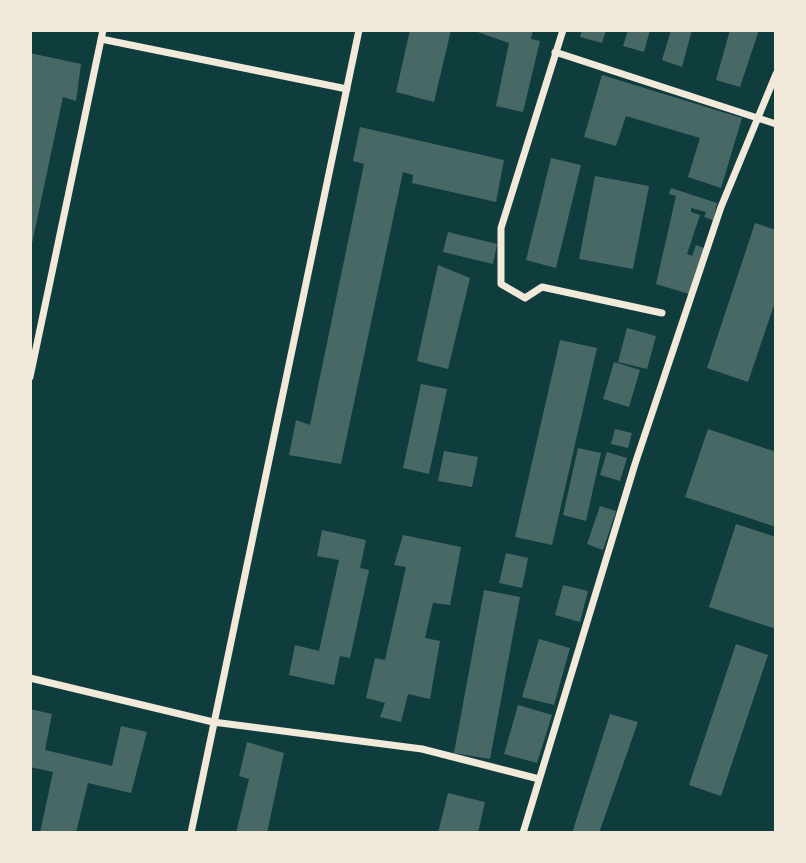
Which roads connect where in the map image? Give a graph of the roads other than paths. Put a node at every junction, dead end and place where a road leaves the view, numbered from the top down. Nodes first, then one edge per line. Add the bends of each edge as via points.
1 (103, 30) edge
2 (359, 30) edge
3 (563, 30) edge
4 (101, 39) junction
5 (555, 52) junction
6 (776, 74) edge
7 (347, 89) junction
8 (758, 118) junction
9 (776, 124) edge
10 (662, 313) dead end
11 (30, 377) edge
12 (30, 678) edge
13 (213, 722) junction
14 (539, 779) junction
15 (191, 833) edge
16 (523, 833) edge

1 - 4 street
2 - 7 street
3 - 5 street
4 - 7 street
4 - 11 street
5 - 8 street
5 - 10 street via 501,228 501,284 525,298 542,287
6 - 8 street
7 - 13 street
8 - 9 street
8 - 14 street via 721,207 645,434
12 - 13 street
13 - 14 street via 422,749
13 - 15 street
14 - 16 street

